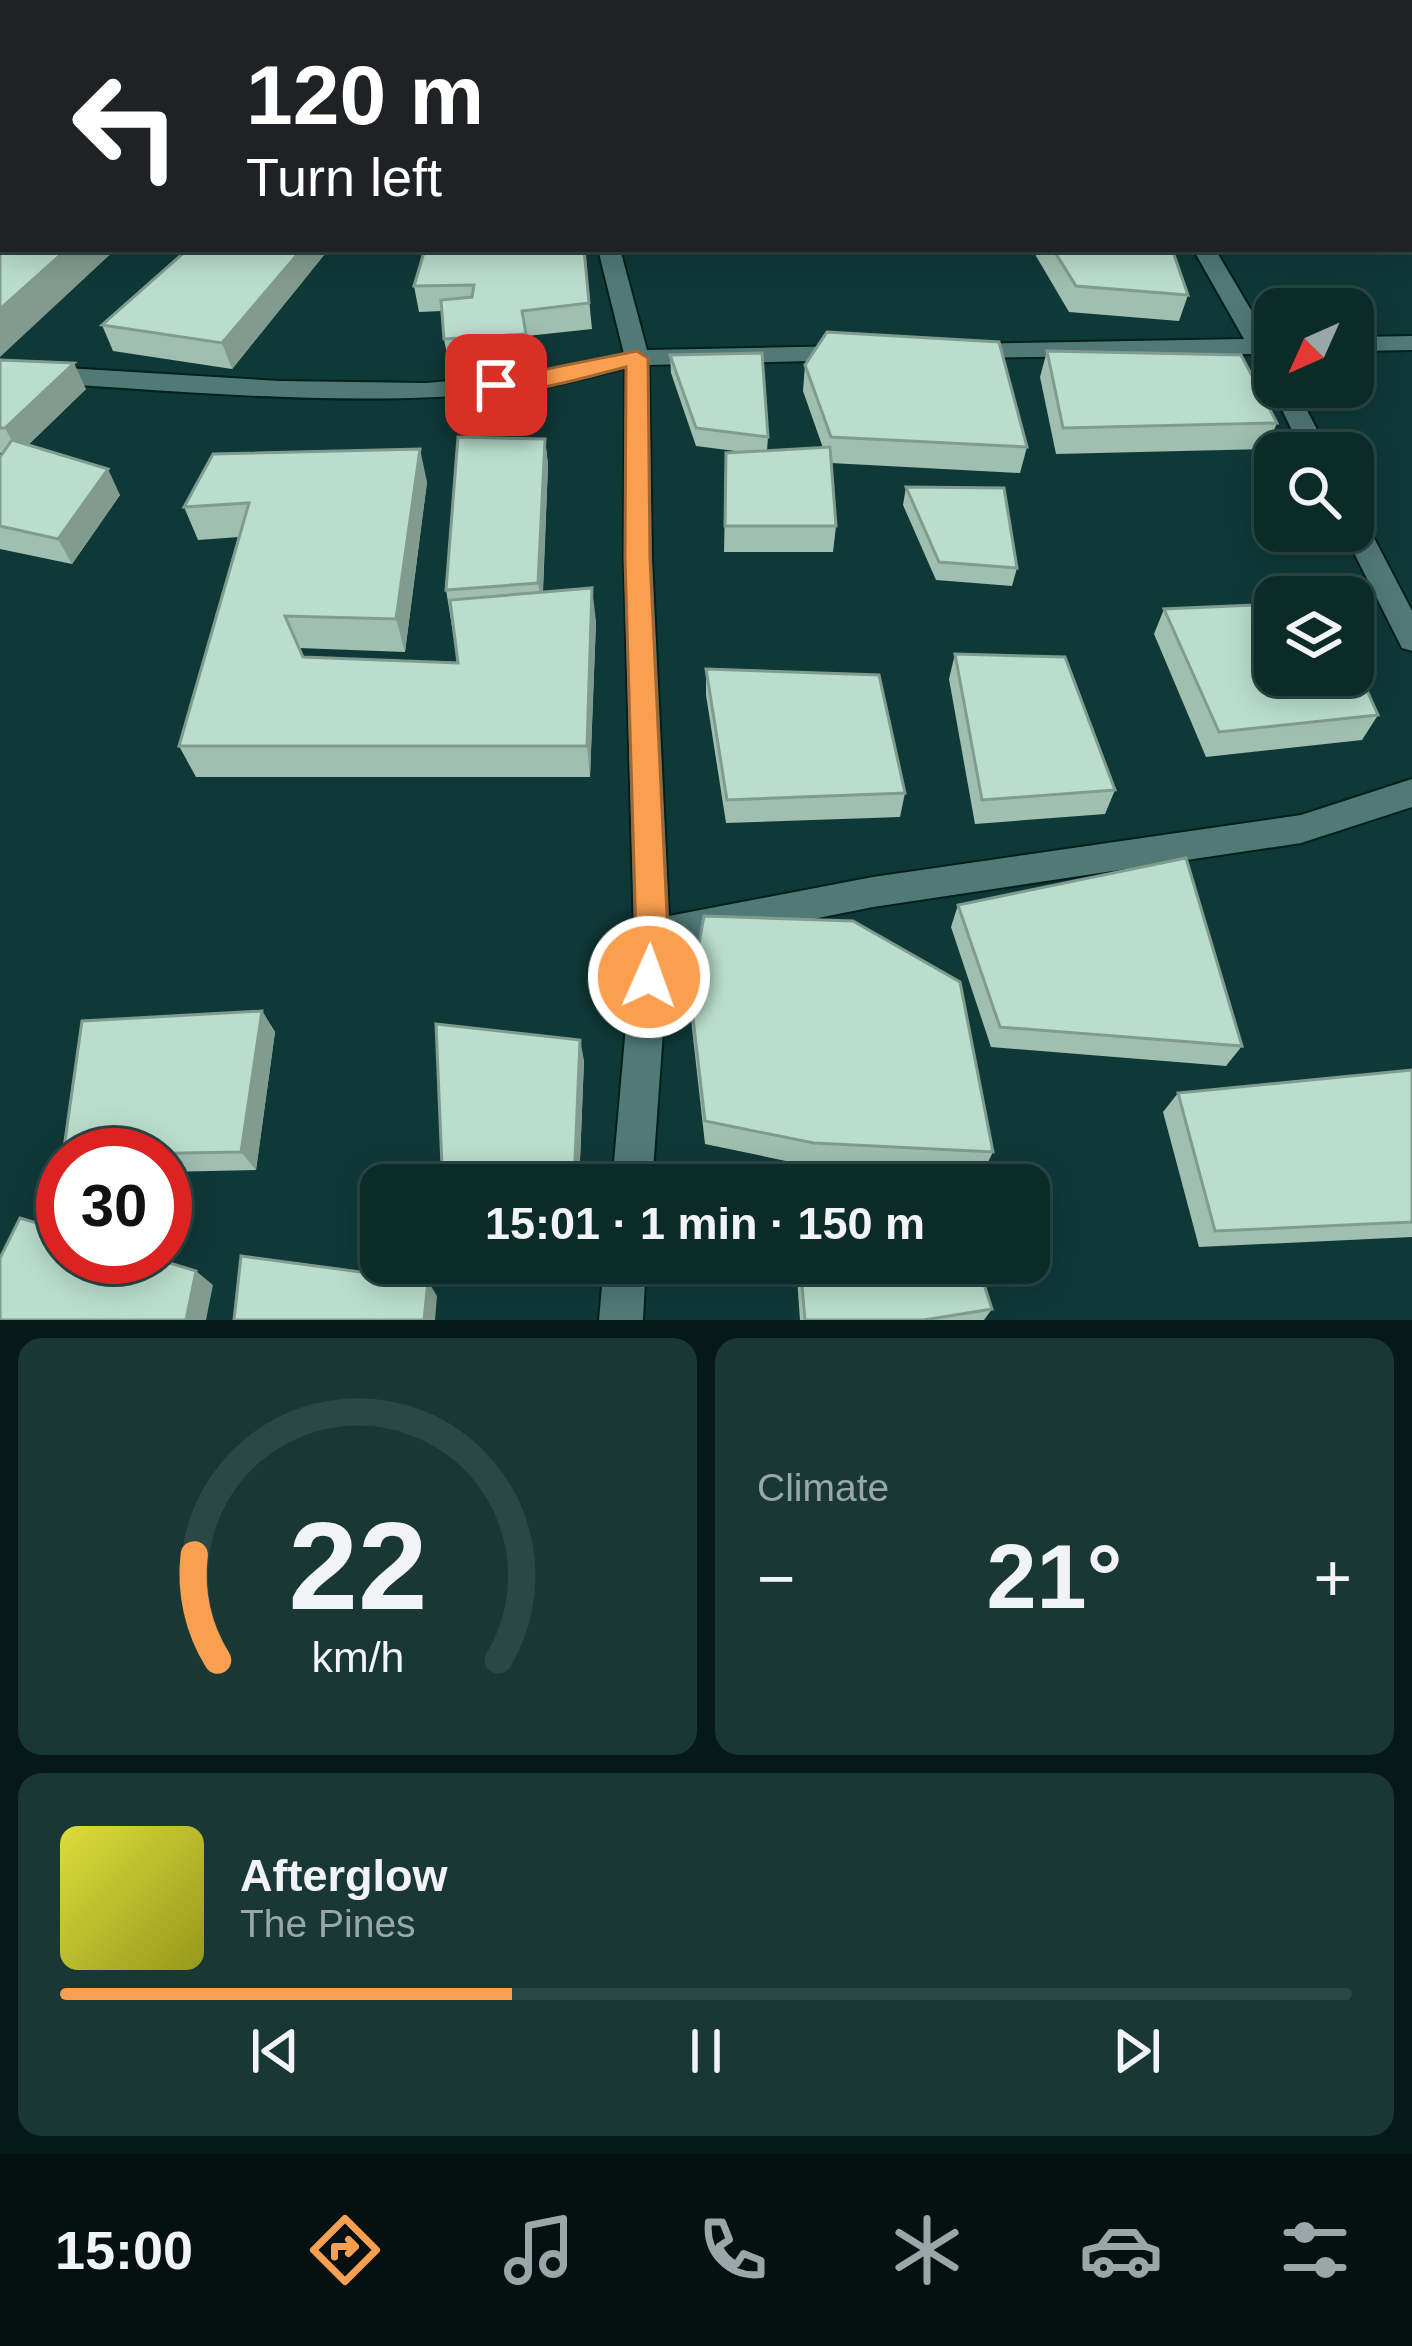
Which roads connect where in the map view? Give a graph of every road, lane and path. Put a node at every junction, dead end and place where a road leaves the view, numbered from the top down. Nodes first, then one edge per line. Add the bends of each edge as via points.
1 (610, 252) edge
2 (1206, 252) edge
3 (1254, 325) edge
4 (1412, 343) edge
5 (1374, 344) edge
6 (1254, 346) edge
7 (933, 351) edge
8 (865, 353) edge
9 (637, 358) junction
10 (0, 371) edge
11 (1367, 552) edge
12 (1412, 640) edge
13 (1412, 793) edge
14 (652, 935) junction
15 (634, 1164) edge
16 (624, 1284) edge
17 (621, 1320) edge

1 - 9 street
2 - 3 street
4 - 5 street
6 - 7 street
8 - 9 street
9 - 10 street via 531,382 426,391
9 - 14 street
11 - 12 street
13 - 14 street via 1301,829 873,892
14 - 15 street
16 - 17 street

